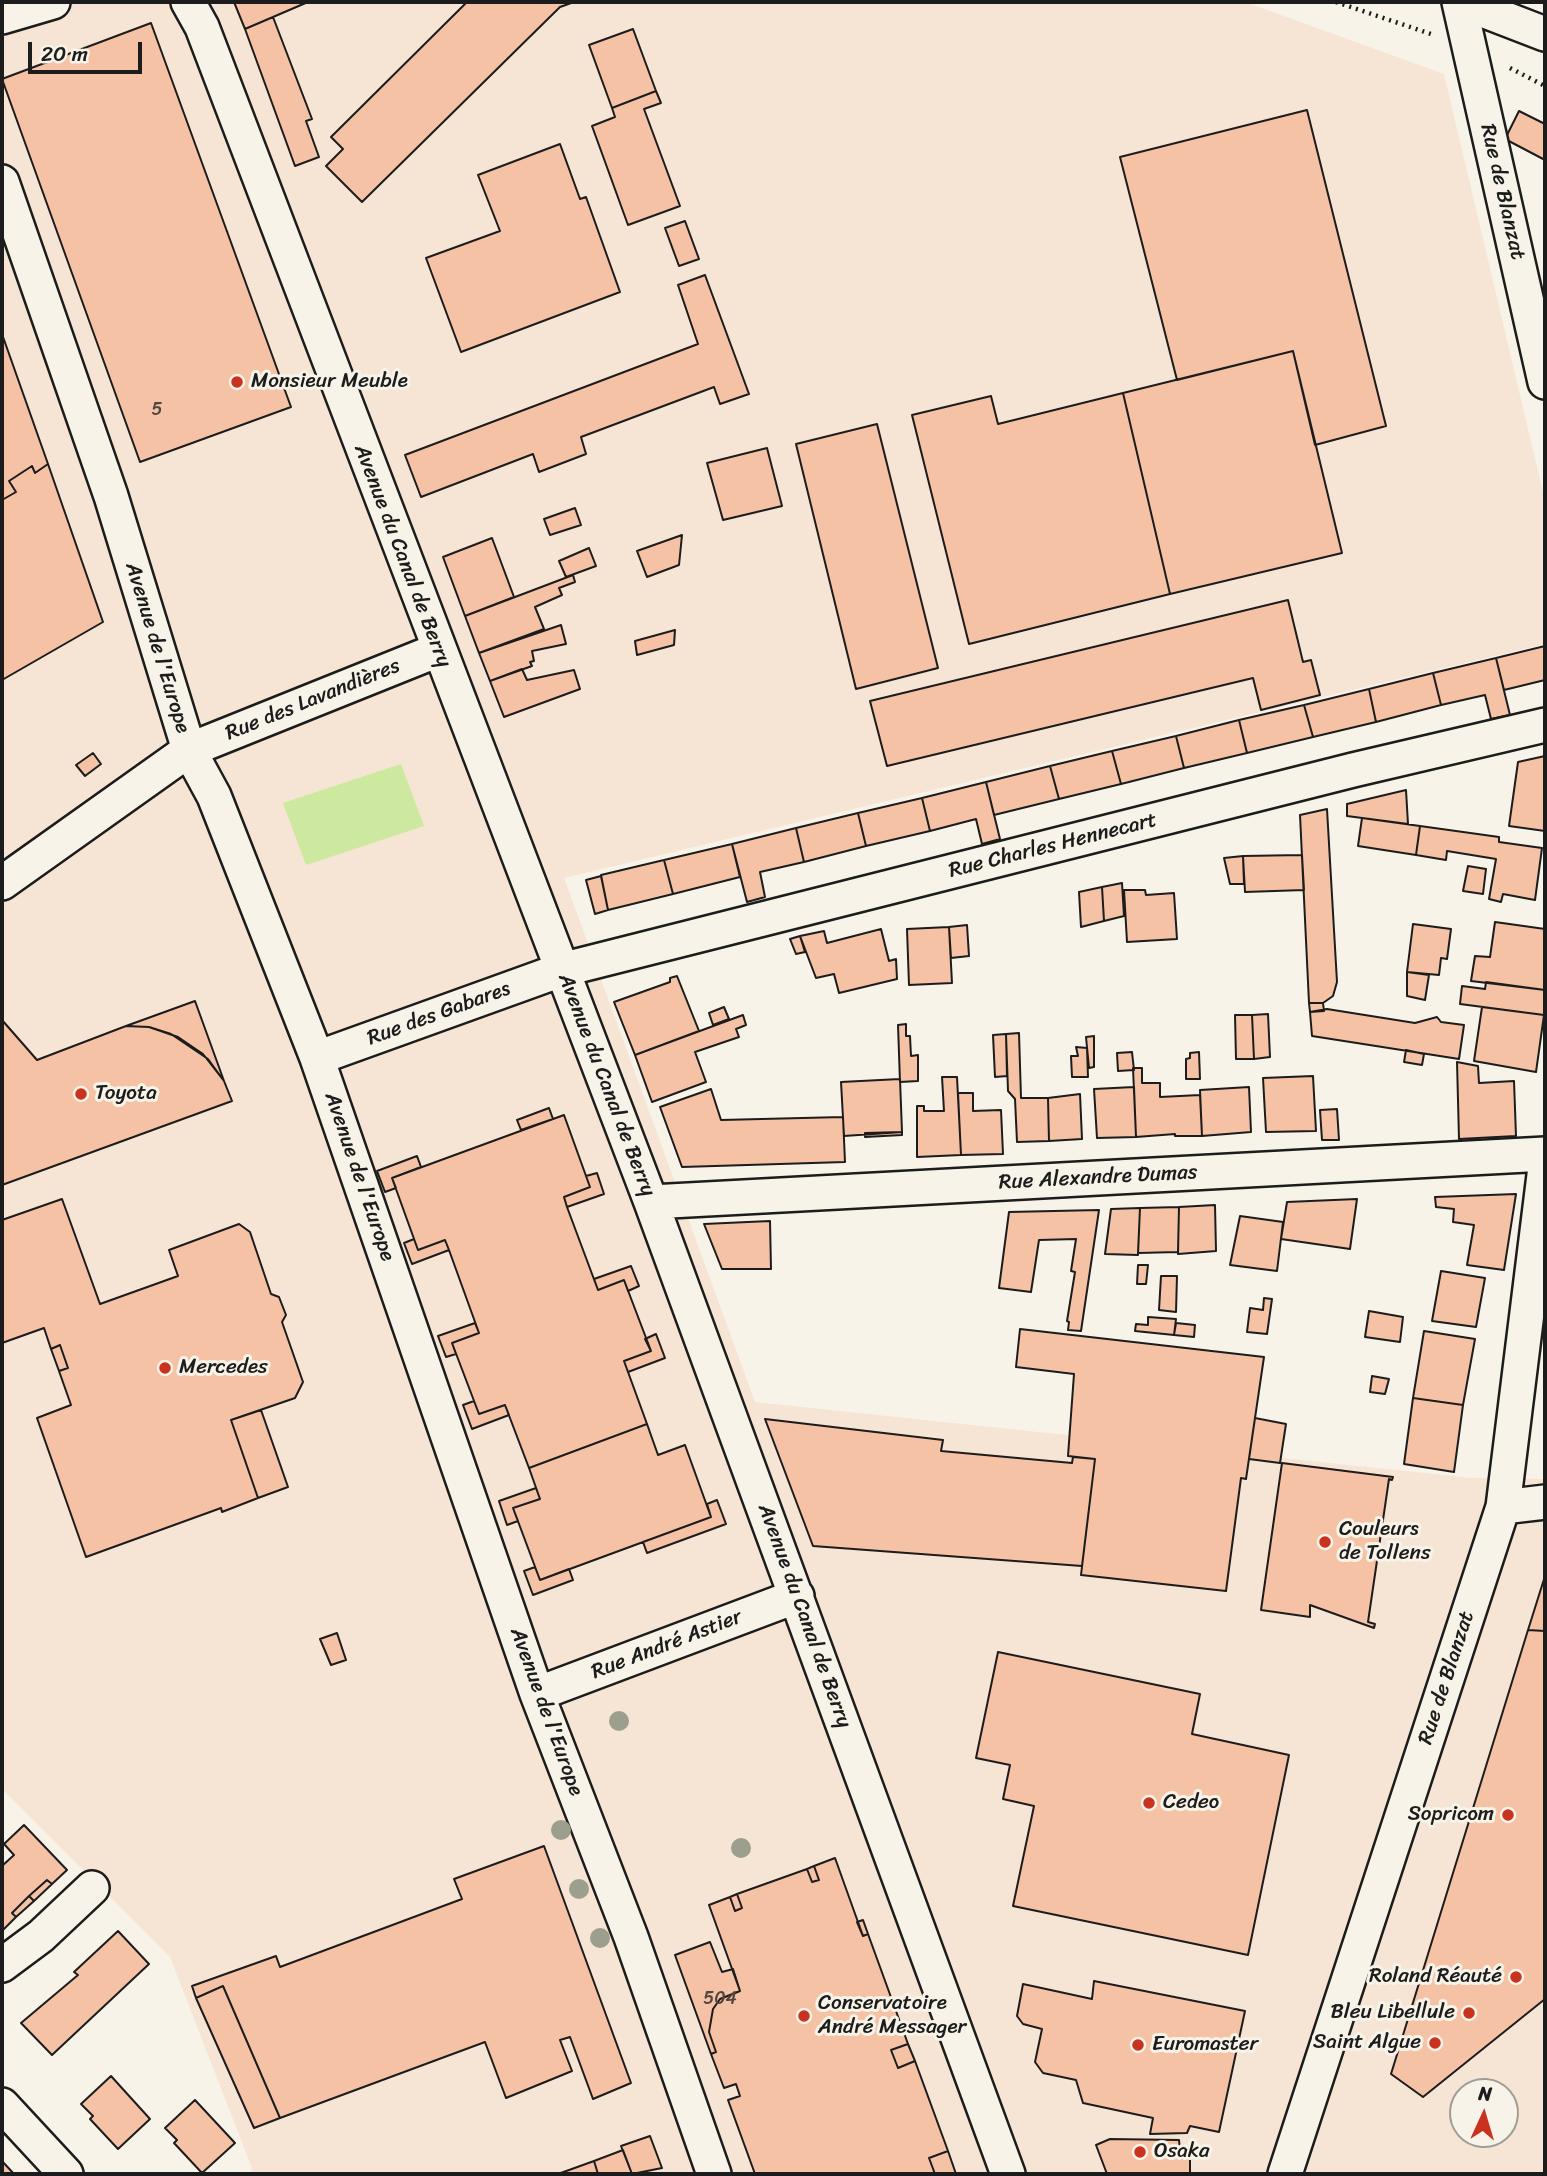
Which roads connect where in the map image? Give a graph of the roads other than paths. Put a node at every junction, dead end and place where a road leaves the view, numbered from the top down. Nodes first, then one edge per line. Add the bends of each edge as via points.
1 (52, 2) edge
2 (188, 2) edge
3 (1461, 2) edge
4 (2, 18) edge
5 (1545, 34) edge
6 (2, 182) edge
7 (1545, 383) edge
8 (438, 650) junction
9 (1545, 725) edge
10 (189, 750) junction
11 (2, 883) edge
12 (561, 970) junction
13 (317, 1058) junction
14 (1545, 1154) edge
15 (1545, 1167) edge
16 (650, 1202) junction
17 (1545, 1502) edge
18 (1503, 1507) junction
19 (797, 1596) junction
20 (537, 1694) junction
21 (92, 1888) dead end
22 (2, 1965) edge
23 (2, 2105) edge
24 (66, 2174) edge
25 (714, 2174) edge
26 (1008, 2174) edge
27 (1285, 2174) edge

1 - 4 street
2 - 8 street, Avenue du Canal de Berry via 202,27
3 - 5 street
3 - 7 street, Rue de Blanzat
6 - 10 street, Avenue de l'Europe via 111,496
8 - 10 street, Rue des Lavandières
8 - 12 street, Avenue du Canal de Berry
9 - 12 street, Rue Charles Hennecart
10 - 11 street, Rue des Lavandières
10 - 13 street, Avenue de l'Europe via 214,796
12 - 13 street, Rue des Gabares
12 - 16 street, Avenue du Canal de Berry
13 - 20 street, Avenue de l'Europe
14 - 16 street, Rue Alexandre Dumas
15 - 18 street, Rue de Blanzat
16 - 19 street, Avenue du Canal de Berry
17 - 18 street
18 - 27 street, Rue de Blanzat
19 - 20 street, Rue André Astier
19 - 26 street, Avenue du Canal de Berry
20 - 25 street, Avenue de l'Europe via 631,1937
21 - 22 street
23 - 24 street

